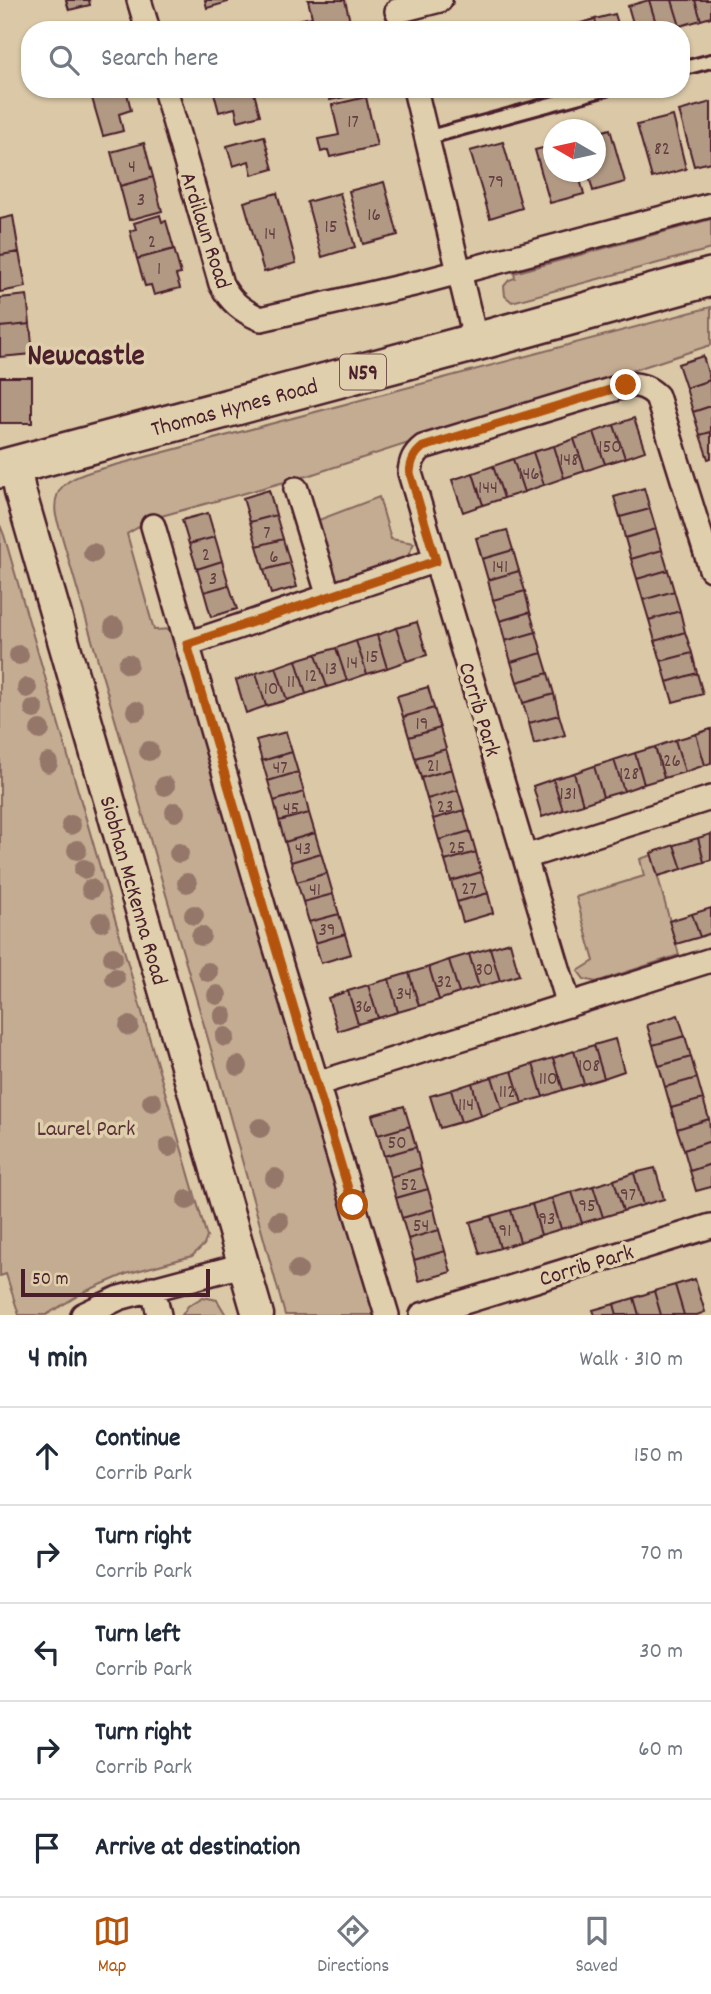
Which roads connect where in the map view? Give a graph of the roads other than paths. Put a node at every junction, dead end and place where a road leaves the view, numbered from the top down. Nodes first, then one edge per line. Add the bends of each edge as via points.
1 (139, 0) edge
2 (440, 0) edge
3 (398, 14) edge
4 (145, 21) edge
5 (711, 61) edge
6 (690, 67) edge
7 (168, 98) edge
8 (417, 98) edge
9 (573, 98) edge
10 (426, 138) junction
11 (711, 205) edge
12 (459, 271) junction
13 (711, 276) edge
14 (476, 342) junction
15 (7, 467) edge
16 (296, 489) dead end
17 (702, 507) edge
18 (153, 526) dead end
19 (436, 561) junction
20 (711, 569) edge
21 (328, 597) junction
22 (187, 644) junction
23 (711, 798) edge
24 (525, 857) junction
25 (709, 967) edge
26 (569, 1004) junction
27 (316, 1084) junction
28 (711, 1226) edge
29 (243, 1265) junction
30 (152, 1288) junction
31 (83, 1315) edge
32 (159, 1315) edge
33 (258, 1315) edge
34 (387, 1315) edge
35 (422, 1315) edge

1 - 4 street
2 - 3 street
5 - 6 lane
7 - 12 street, Ardilaun Road via 221,284 235,305 248,314 261,319 281,316
8 - 10 street
9 - 10 lane
10 - 12 street
11 - 12 street, Ardilaun Road
12 - 14 street
13 - 14 main road, Thomas Hynes Road / N59
14 - 15 main road, Thomas Hynes Road / N59
15 - 29 street, Siobhan McKenna Road via 20,491
16 - 21 street
17 - 19 street, Corrib Park via 657,396 637,384 626,385 423,447 416,453 410,473
17 - 20 street, Corrib Park
18 - 22 street
19 - 21 street
19 - 24 street, Corrib Park
21 - 22 street
22 - 27 street
23 - 24 street
24 - 26 street, Corrib Park
25 - 26 street
26 - 27 street
27 - 34 street
28 - 35 street, Corrib Park
29 - 30 street
29 - 33 street, Siobhan McKenna Road
30 - 31 street
30 - 32 street

